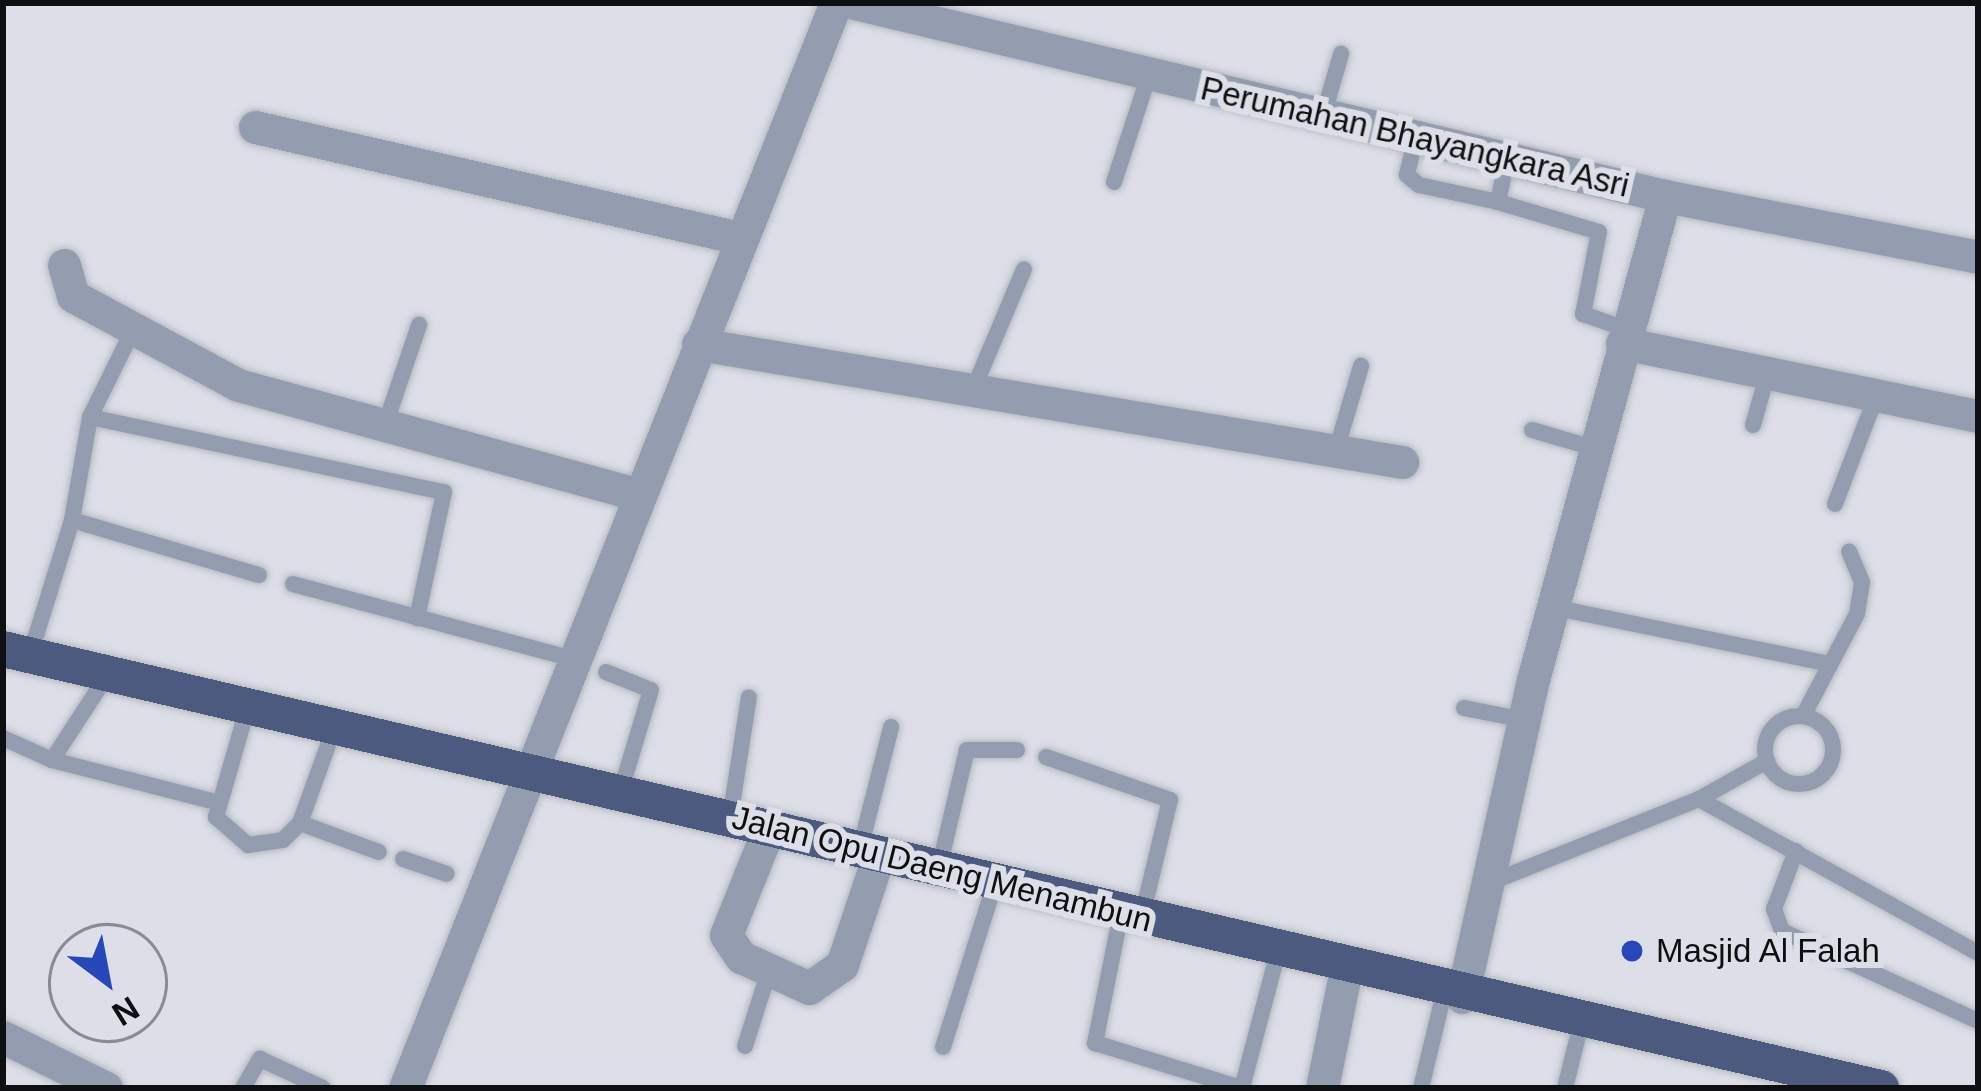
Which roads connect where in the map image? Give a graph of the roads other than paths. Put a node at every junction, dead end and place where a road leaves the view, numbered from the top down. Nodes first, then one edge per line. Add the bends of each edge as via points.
1 (836, 3) edge
2 (854, 3) edge
3 (1341, 54) dead end
4 (1149, 75) junction
5 (1323, 116) junction
6 (255, 127) dead end
7 (1416, 138) junction
8 (1507, 159) junction
9 (1114, 182) dead end
10 (1665, 196) junction
11 (1498, 202) junction
12 (741, 238) junction
13 (1978, 257) edge
14 (64, 265) dead end
15 (1024, 269) dead end
16 (419, 325) dead end
17 (133, 330) junction
18 (1624, 336) junction
19 (698, 344) junction
20 (1361, 366) dead end
21 (1768, 372) junction
22 (973, 390) junction
23 (1877, 393) junction
24 (1978, 416) edge
25 (90, 417) junction
26 (386, 425) junction
27 (1753, 425) dead end
28 (1532, 430) dead end
29 (1594, 448) junction
30 (1336, 451) junction
31 (1402, 462) dead end
32 (636, 494) junction
33 (1835, 504) dead end
34 (71, 520) junction
35 (1849, 553) dead end
36 (259, 575) dead end
37 (293, 584) dead end
38 (1552, 607) junction
39 (417, 618) junction
40 (17, 652) edge
41 (569, 658) junction
42 (1829, 664) junction
43 (607, 672) dead end
44 (108, 674) junction
45 (749, 697) dead end
46 (248, 706) junction
47 (1464, 708) dead end
48 (1803, 716) junction
49 (1524, 720) junction
50 (335, 725) junction
51 (891, 727) dead end
52 (3, 738) edge
53 (1017, 750) dead end
54 (1046, 758) dead end
55 (52, 760) junction
56 (1767, 761) junction
57 (525, 765) junction
58 (620, 790) junction
59 (1699, 799) junction
60 (220, 803) junction
61 (730, 818) junction
62 (299, 823) junction
63 (769, 828) junction
64 (379, 851) dead end
65 (1796, 851) junction
66 (870, 852) junction
67 (403, 859) dead end
68 (938, 869) junction
69 (447, 874) dead end
70 (995, 883) junction
71 (1487, 884) junction
72 (1131, 916) junction
73 (1278, 952) junction
74 (1978, 952) edge
75 (1346, 969) junction
76 (769, 971) junction
77 (1453, 995) junction
78 (1978, 1021) edge
79 (1581, 1024) junction
80 (3, 1037) edge
81 (745, 1046) dead end
82 (943, 1048) dead end
83 (1795, 1079) edge
84 (106, 1088) edge
85 (243, 1088) edge
86 (323, 1088) edge
87 (405, 1088) edge
88 (1242, 1088) edge
89 (1322, 1088) edge
90 (1421, 1088) edge
91 (1565, 1088) edge
92 (1881, 1088) edge

1 - 12 street
2 - 4 street, Perumahan Bhayangkara Asri
3 - 5 lane
4 - 5 street, Perumahan Bhayangkara Asri
4 - 9 lane
5 - 7 street, Perumahan Bhayangkara Asri
6 - 12 street
7 - 8 street, Perumahan Bhayangkara Asri
7 - 11 lane via 1412,182
8 - 10 street, Perumahan Bhayangkara Asri
8 - 11 lane
10 - 13 street, Perumahan Bhayangkara Asri
10 - 18 street
11 - 18 lane via 1599,232 1582,314
12 - 19 street
14 - 17 street via 73,296
15 - 22 lane
16 - 26 lane
17 - 25 lane
17 - 26 street via 238,385
18 - 21 street
18 - 29 street
19 - 22 street
19 - 32 street
20 - 30 lane
21 - 23 street
21 - 27 lane
22 - 30 street
23 - 24 street
23 - 33 lane
25 - 34 lane
25 - 39 lane via 444,492
26 - 32 street
28 - 29 lane
29 - 38 street
30 - 31 street
32 - 41 street
34 - 36 lane
34 - 40 lane
35 - 42 lane via 1861,598
37 - 39 lane
38 - 42 lane
38 - 49 street
39 - 41 lane
40 - 44 highway, Jalan Opu Daeng Menambun
41 - 57 street
42 - 48 lane
43 - 58 lane via 651,690
44 - 46 highway, Jalan Opu Daeng Menambun
44 - 55 lane
45 - 61 lane
46 - 50 highway, Jalan Opu Daeng Menambun
46 - 60 lane
47 - 49 lane
48 - 56 lane via 1778,722
48 - 56 lane via 1829,733 1828,770 1792,784
49 - 71 street
50 - 57 highway, Jalan Opu Daeng Menambun
50 - 62 lane
51 - 66 lane
52 - 55 lane
53 - 68 lane via 968,750
54 - 72 lane via 1170,800
55 - 60 lane
56 - 59 lane
57 - 58 highway, Jalan Opu Daeng Menambun
57 - 87 street
58 - 61 highway, Jalan Opu Daeng Menambun
59 - 65 lane
59 - 71 lane
60 - 62 lane via 218,827 248,845 283,840
61 - 63 highway, Jalan Opu Daeng Menambun
62 - 64 lane
63 - 66 highway, Jalan Opu Daeng Menambun
63 - 76 street via 726,935
65 - 74 lane
65 - 78 lane via 1774,909 1782,931
66 - 68 highway, Jalan Opu Daeng Menambun
66 - 76 street via 836,977 808,988
67 - 69 lane
68 - 70 highway, Jalan Opu Daeng Menambun
70 - 72 highway, Jalan Opu Daeng Menambun
70 - 82 lane
71 - 77 street
72 - 73 highway, Jalan Opu Daeng Menambun
72 - 88 lane via 1095,1042
73 - 75 highway, Jalan Opu Daeng Menambun
73 - 88 lane
75 - 77 highway, Jalan Opu Daeng Menambun
75 - 89 street
76 - 81 lane
77 - 79 highway, Jalan Opu Daeng Menambun
77 - 90 lane
79 - 83 highway, Jalan Opu Daeng Menambun
79 - 91 lane
80 - 84 street
83 - 92 highway, Jalan Opu Daeng Menambun
85 - 86 lane via 260,1059

